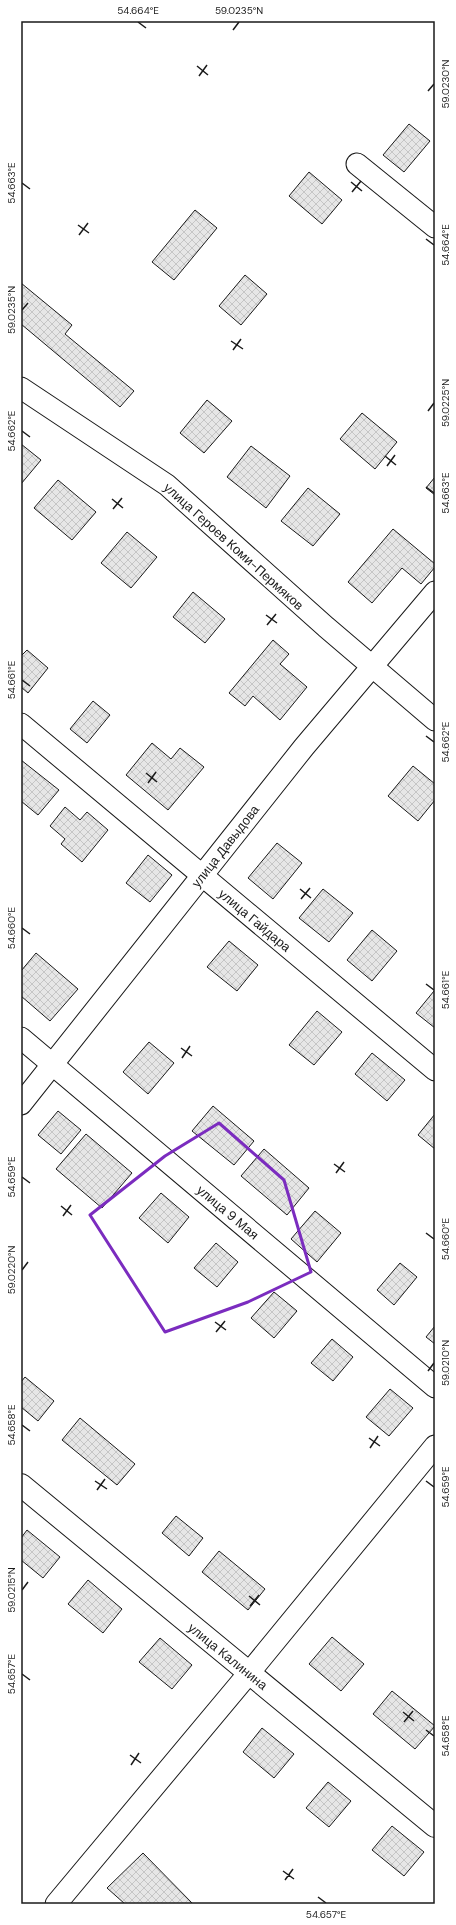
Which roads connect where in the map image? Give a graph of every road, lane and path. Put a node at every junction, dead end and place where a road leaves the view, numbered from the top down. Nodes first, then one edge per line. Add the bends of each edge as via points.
1 (357, 164) dead end
2 (435, 227) edge
3 (21, 388) edge
4 (435, 592) edge
5 (372, 667) junction
6 (435, 720) edge
7 (21, 724) edge
8 (202, 876) junction
9 (21, 1038) edge
10 (52, 1065) junction
11 (435, 1070) edge
12 (21, 1104) edge
13 (435, 1386) edge
14 (435, 1446) edge
15 (21, 1485) edge
16 (249, 1673) junction
17 (435, 1826) edge
18 (56, 1904) edge

1 - 2 street
3 - 5 street, улица Героев Коми-Пермяков via 167,485
4 - 5 street, улица Давыдова
5 - 6 street, улица Героев Коми-Пермяков
5 - 8 street, улица Давыдова via 304,747
7 - 8 street, улица Гайдара
8 - 10 street, улица Давыдова
8 - 11 street, улица Гайдара
9 - 10 street, улица 9 Мая
10 - 12 street, улица Давыдова
10 - 13 street, улица 9 Мая
14 - 16 street
15 - 16 street, улица Калинина
16 - 17 street, улица Калинина
16 - 18 street

